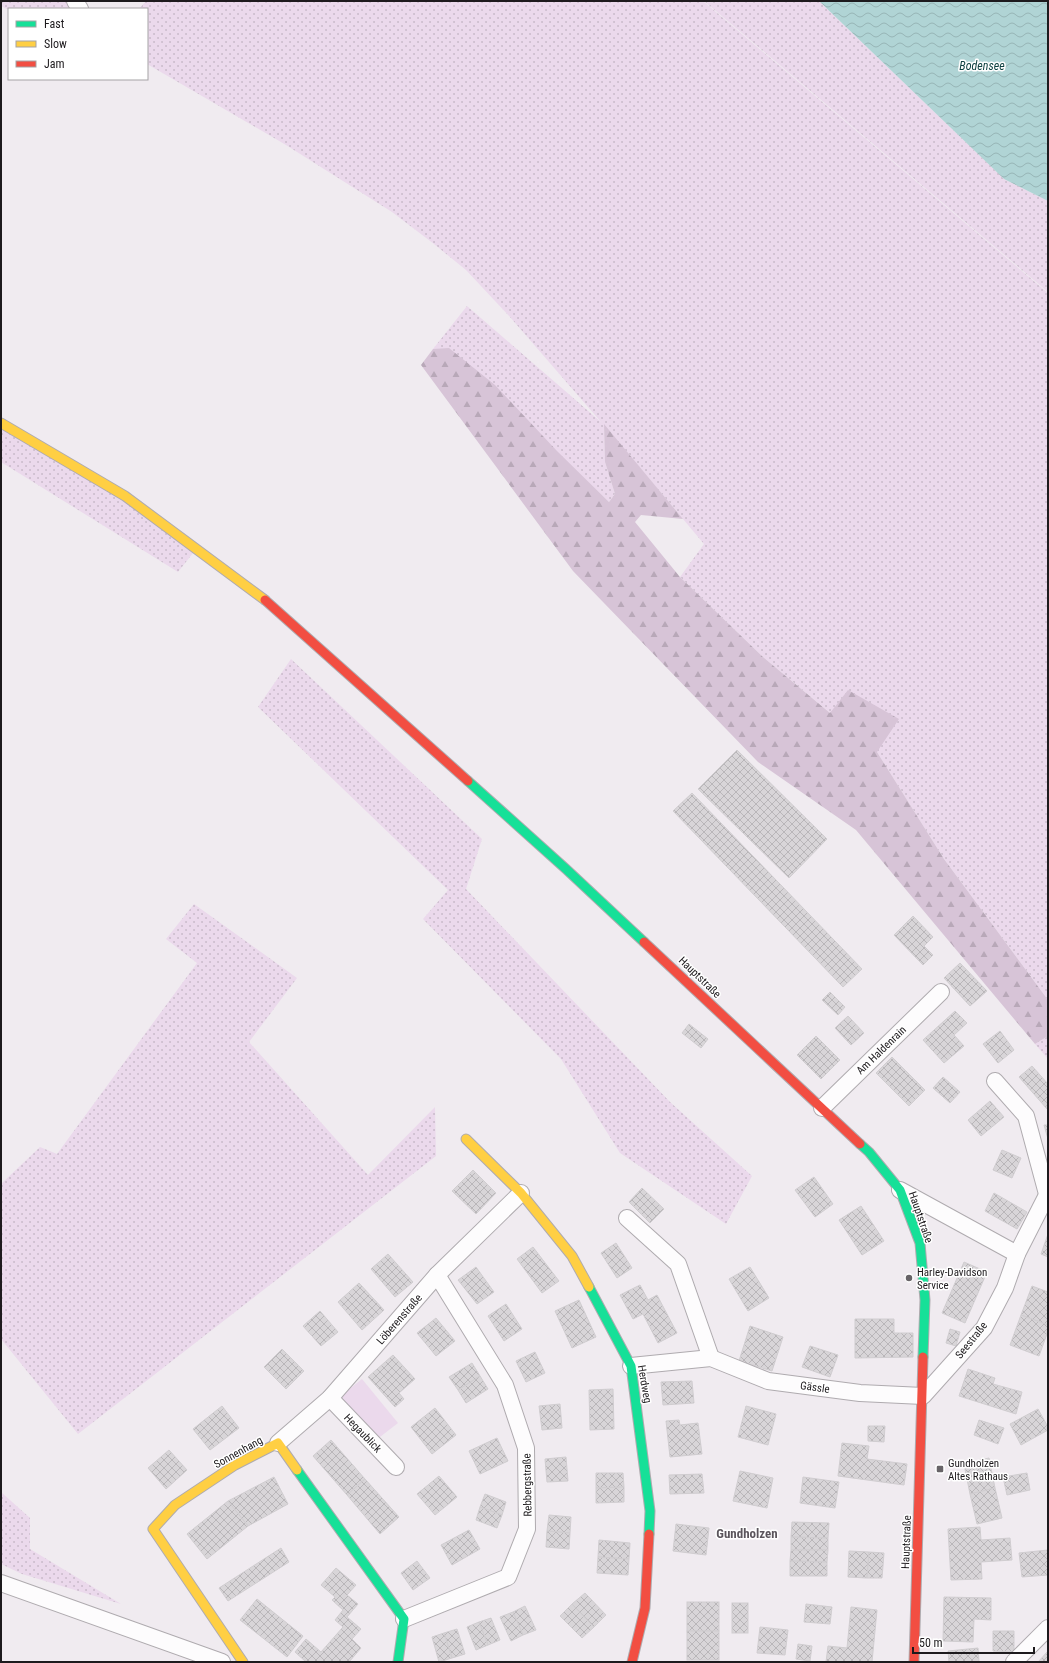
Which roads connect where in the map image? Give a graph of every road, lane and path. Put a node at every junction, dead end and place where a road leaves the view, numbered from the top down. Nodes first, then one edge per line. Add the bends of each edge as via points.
1 (1, 423) edge
2 (941, 992) dead end
3 (994, 1081) dead end
4 (822, 1108) junction
5 (466, 1139) dead end
6 (900, 1190) junction
7 (521, 1193) junction
8 (1047, 1193) edge
9 (627, 1218) dead end
10 (1017, 1254) junction
11 (437, 1275) junction
12 (711, 1358) junction
13 (631, 1366) junction
14 (923, 1396) junction
15 (330, 1398) junction
16 (278, 1444) junction
17 (396, 1468) dead end
18 (1, 1583) edge
19 (404, 1619) junction
20 (1048, 1628) edge
21 (222, 1662) edge
22 (243, 1662) edge
23 (398, 1662) edge
24 (632, 1662) edge
25 (914, 1662) edge
26 (1014, 1662) edge

1 - 4 main road, Hauptstraße via 125,496 263,598 566,869
2 - 4 street, Am Haldenrain
3 - 8 street via 1026,1116
4 - 6 main road, Hauptstraße via 869,1152
5 - 7 main road, Herdweg
6 - 10 street
6 - 14 main road, Hauptstraße via 920,1243 925,1300
7 - 11 street, Löberenstraße
7 - 13 main road, Herdweg via 572,1256
8 - 10 street, Seestraße
9 - 12 street via 678,1264
10 - 14 street, Seestraße via 1005,1288 984,1328
11 - 15 street, Löberenstraße
11 - 19 street, Rebbergstraße via 505,1385 526,1448 527,1529 508,1577
12 - 13 street, Gässle
12 - 14 street, Gässle via 768,1381 860,1393
13 - 24 main road, Herdweg via 650,1511 645,1608
14 - 25 main road, Hauptstraße
15 - 16 street, Löberenstraße
15 - 17 street, Hegaublick
16 - 19 main road, Sonnenhang
16 - 22 main road, Sonnenhang via 235,1465 175,1505 153,1529
18 - 21 street
19 - 23 main road
20 - 26 street

